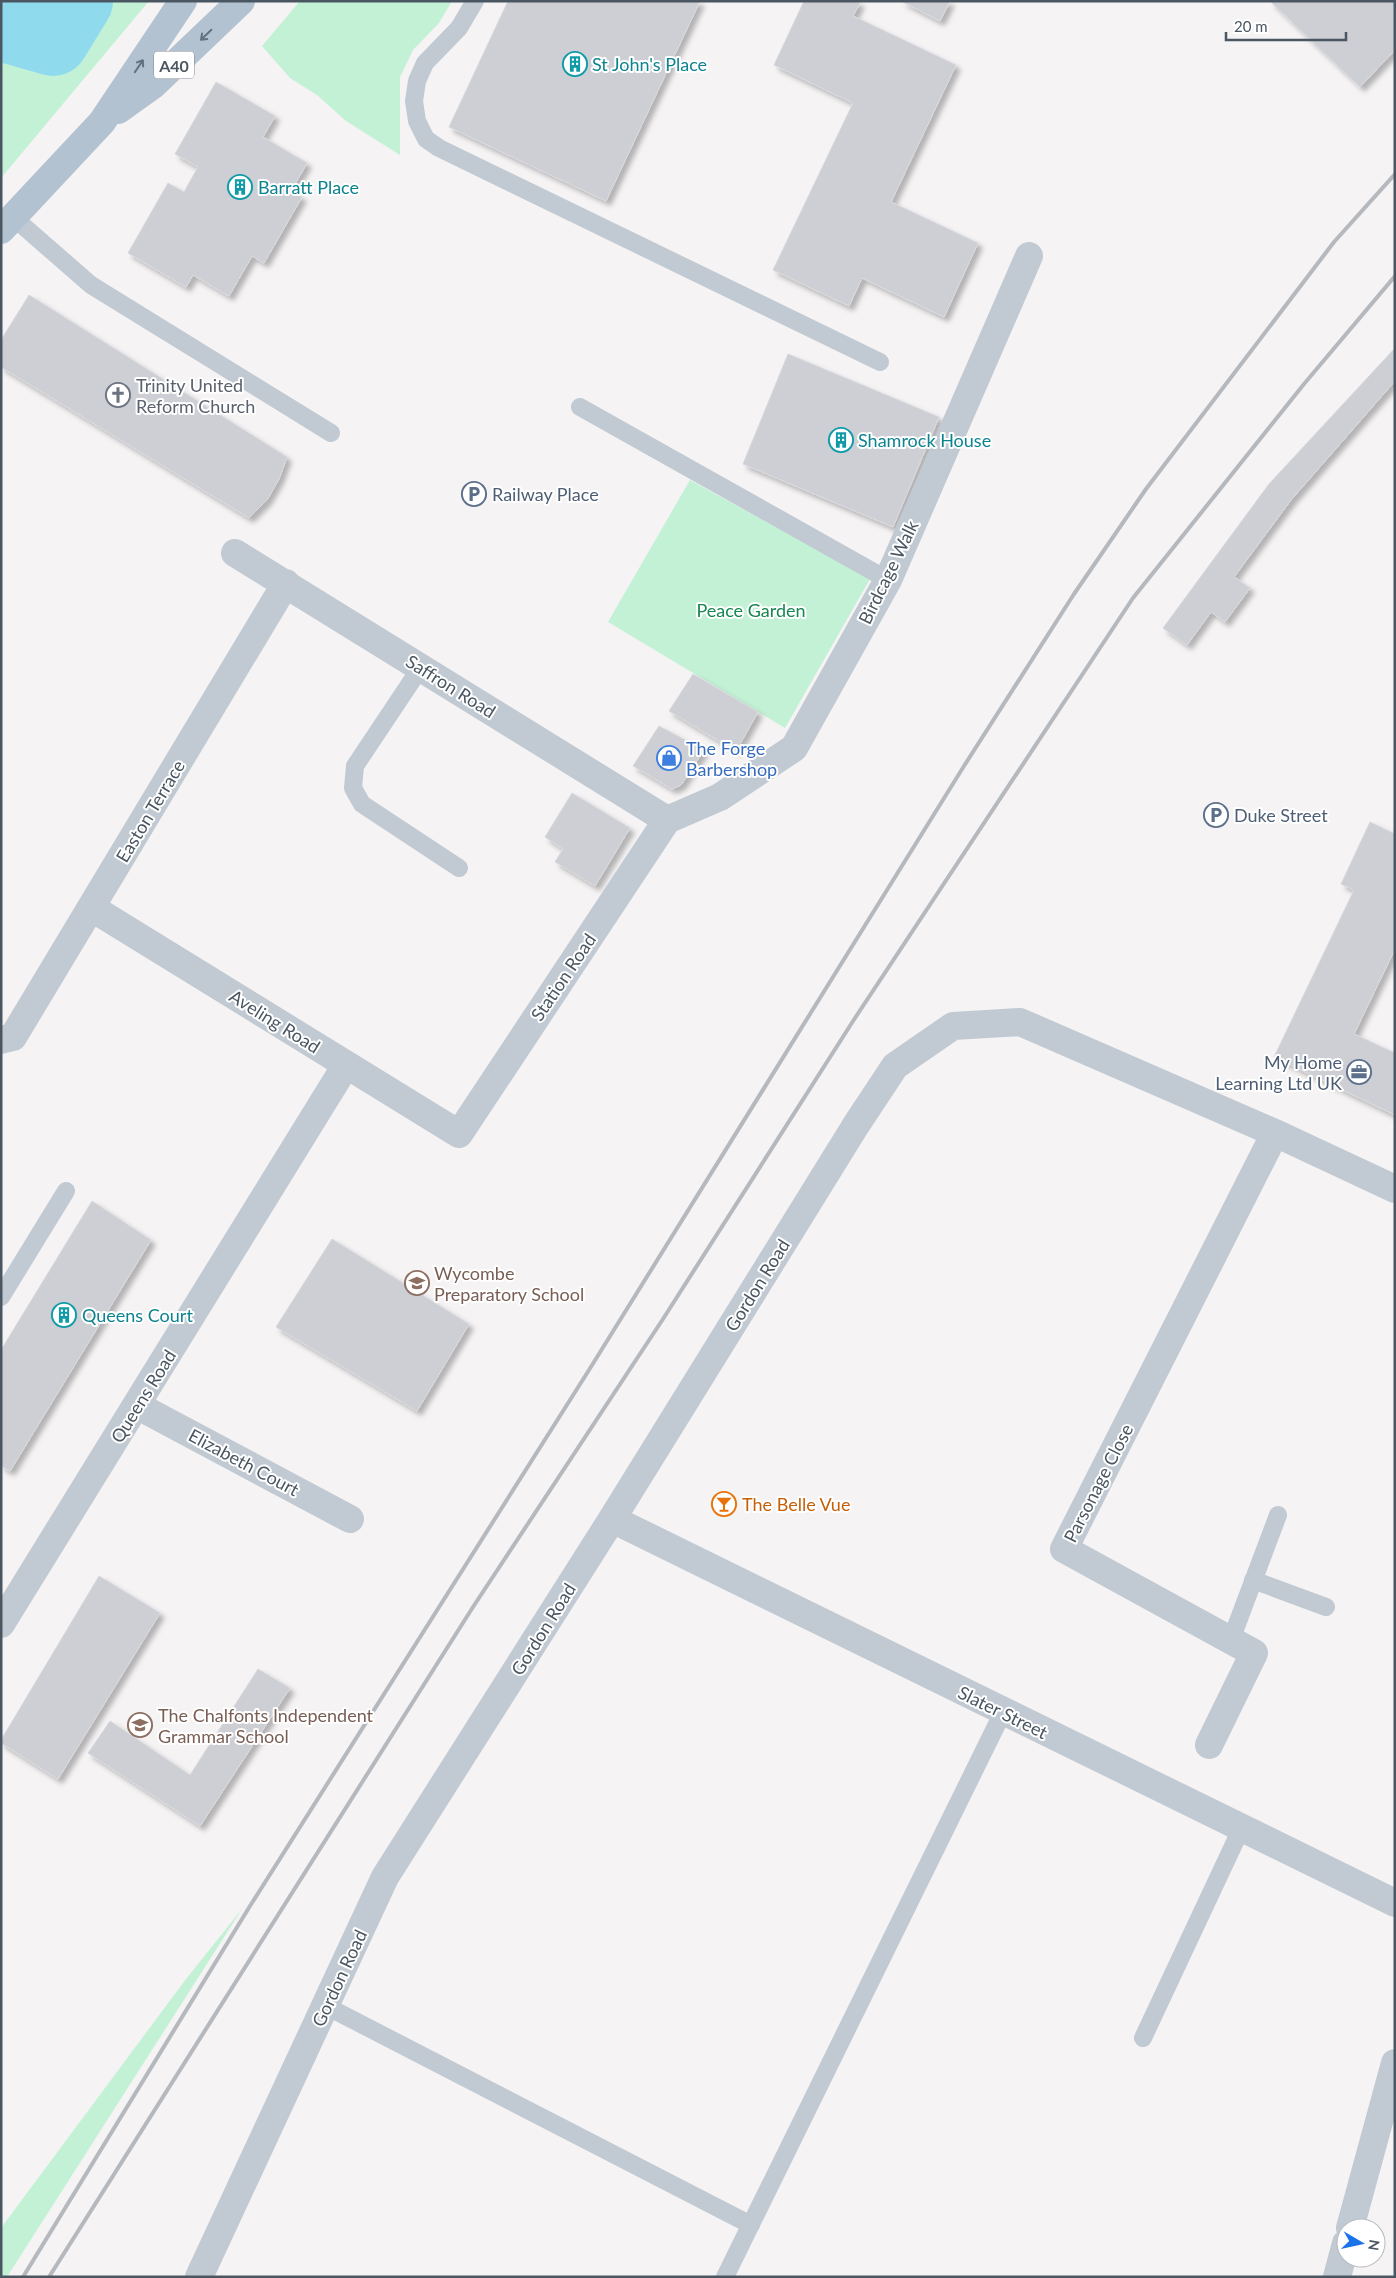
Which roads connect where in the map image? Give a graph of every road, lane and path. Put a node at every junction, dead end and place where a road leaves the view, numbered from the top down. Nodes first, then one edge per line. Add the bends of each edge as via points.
1 (183, 1) edge
2 (241, 1) edge
3 (475, 1) edge
4 (102, 122) junction
5 (7, 224) edge
6 (1029, 256) dead end
7 (880, 362) dead end
8 (580, 407) dead end
9 (331, 433) dead end
10 (235, 553) dead end
11 (888, 580) junction
12 (286, 583) junction
13 (421, 667) junction
14 (667, 820) junction
15 (459, 868) dead end
16 (92, 908) junction
17 (7, 1039) edge
18 (346, 1066) junction
19 (459, 1134) joint
20 (1274, 1134) junction
21 (1395, 1190) edge
22 (66, 1191) dead end
23 (1, 1297) edge
24 (138, 1406) junction
25 (1278, 1515) dead end
26 (350, 1519) dead end
27 (612, 1519) junction
28 (1253, 1580) junction
29 (1326, 1607) dead end
30 (1, 1624) edge
31 (1231, 1640) junction
32 (1003, 1712) junction
33 (1209, 1745) dead end
34 (1241, 1828) junction
35 (1395, 1903) edge
36 (326, 2006) junction
37 (1144, 2038) dead end
38 (1395, 2063) edge
39 (1353, 2218) edge
40 (751, 2226) junction
41 (199, 2277) edge
42 (725, 2277) edge

4 -> 1 main road, A40
2 -> 4 main road, A40 via 153,85
3 - 7 lane via 459,28 425,63 417,81 414,101 417,121 426,139
4 - 5 main road, A40
5 - 9 lane via 91,285
6 - 11 street, Birdcage Walk
8 - 11 lane
10 - 12 street, Saffron Road
11 - 14 street, Birdcage Walk via 794,748 720,797
12 - 13 street, Saffron Road
12 - 16 street, Easton Terrace
13 - 14 street, Saffron Road
13 - 15 lane via 363,751 355,766 353,788 362,804
14 - 19 street, Station Road
16 - 17 street, Easton Terrace
16 - 18 street, Aveling Road
18 - 19 street, Aveling Road
18 - 24 street, Queens Road
20 - 21 street
20 - 27 street, Gordon Road via 1020,1022 954,1026 895,1066
20 - 31 street, Parsonage Close via 1064,1549
22 - 23 lane
24 - 26 street, Elizabeth Court
24 - 30 street, Queens Road
25 - 28 lane
27 - 32 street, Slater Street
27 - 36 street, Gordon Road via 385,1876
28 - 29 lane
28 - 31 lane
31 - 33 street, Parsonage Close via 1254,1653
32 - 34 street, Slater Street
32 - 40 lane
34 - 35 street, Slater Street
34 - 37 lane
36 - 40 lane
36 - 41 street, Gordon Road
38 - 39 street
40 - 42 lane

